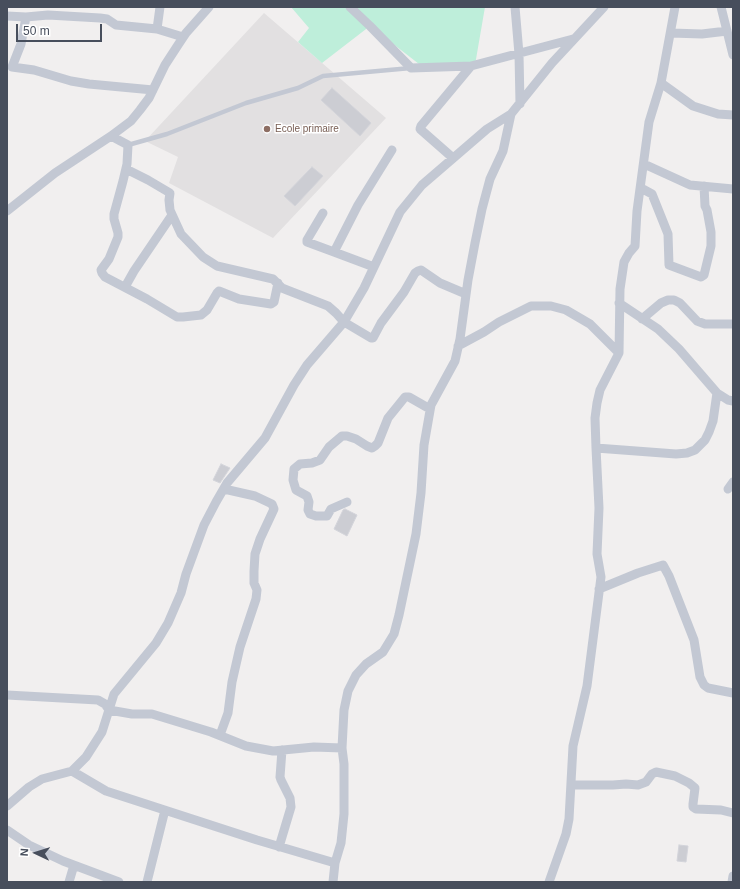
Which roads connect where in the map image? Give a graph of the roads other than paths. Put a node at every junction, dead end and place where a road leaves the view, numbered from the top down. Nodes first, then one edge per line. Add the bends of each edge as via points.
1 (160, 7) edge
2 (209, 7) edge
3 (350, 7) edge
4 (515, 7) edge
5 (604, 7) edge
6 (676, 7) edge
7 (721, 7) edge
8 (7, 16) edge
9 (26, 17) junction
10 (157, 29) junction
11 (727, 31) junction
12 (671, 34) junction
13 (183, 37) junction
14 (573, 39) junction
15 (519, 54) junction
16 (733, 55) edge
17 (471, 66) junction
18 (9, 67) edge
19 (411, 68) junction
20 (661, 83) junction
21 (152, 90) junction
22 (520, 104) junction
23 (511, 114) junction
24 (733, 115) edge
25 (111, 136) junction
26 (128, 146) junction
27 (392, 150) dead end
28 (453, 158) junction
29 (644, 164) junction
30 (126, 170) junction
31 (704, 186) junction
32 (641, 188) junction
33 (733, 189) edge
34 (7, 211) edge
35 (323, 213) dead end
36 (172, 214) junction
37 (334, 252) junction
38 (374, 267) junction
39 (278, 283) junction
40 (125, 287) junction
41 (466, 294) junction
42 (619, 303) junction
43 (642, 319) junction
44 (344, 322) junction
45 (733, 324) edge
46 (458, 346) junction
47 (619, 353) junction
48 (717, 393) junction
49 (733, 401) edge
50 (430, 409) junction
51 (596, 448) junction
52 (224, 488) junction
53 (347, 502) dead end
54 (599, 589) junction
55 (733, 693) edge
56 (7, 695) edge
57 (109, 710) junction
58 (220, 735) junction
59 (342, 748) junction
60 (282, 750) junction
61 (72, 771) junction
62 (571, 785) junction
63 (7, 806) edge
64 (165, 810) junction
65 (733, 813) edge
66 (7, 830) edge
67 (279, 847) junction
68 (335, 863) junction
69 (74, 865) junction
70 (733, 876) edge
71 (69, 882) edge
72 (119, 882) edge
73 (147, 882) edge
74 (333, 882) edge
75 (549, 882) edge
76 (732, 882) edge

1 - 10 street
2 - 13 street
3 - 19 street
4 - 15 street
5 - 14 street
6 - 12 street
7 - 11 street
8 - 9 street
9 - 10 street via 48,15 100,18 121,26
9 - 18 street via 21,44
10 - 13 street
11 - 12 street
11 - 16 street
12 - 20 street
13 - 21 street
14 - 15 street
14 - 22 street
15 - 17 street
15 - 22 street
17 - 19 street
17 - 28 street via 420,129
18 - 21 street via 34,70 89,84
19 - 26 lane via 323,76 298,88 246,103 167,134
20 - 24 street via 693,106 718,114
20 - 29 street via 649,122
21 - 25 street via 136,116
22 - 23 street
23 - 28 street via 487,129
23 - 41 street via 505,146 491,176 482,209
25 - 26 street
25 - 34 street via 55,173
26 - 30 street
27 - 37 street via 358,205
28 - 38 street via 422,185 400,212
29 - 31 street via 690,184
29 - 32 street
30 - 36 street via 169,192
30 - 40 street via 114,214 118,237 102,270 102,274
31 - 32 street via 711,246 704,275 701,277 669,265 668,234 652,194
31 - 33 street
32 - 42 street via 635,246 624,262
35 - 37 street via 307,240
36 - 39 street via 181,234 203,257 217,266 272,279
36 - 40 street
37 - 38 street
38 - 44 street
39 - 40 street via 274,302 271,304 239,299 219,291 201,315 183,317 176,317
39 - 44 street via 282,288 328,306
41 - 44 street via 440,283 421,270 415,273 373,338
41 - 46 street
42 - 43 street
42 - 47 street
43 - 45 street via 661,303 674,300 705,324
43 - 48 street via 679,348
44 - 52 street via 307,365 265,438
46 - 47 street via 531,306 551,306 566,310 590,324
46 - 50 street via 455,362
47 - 51 street via 596,403
48 - 49 street
48 - 51 street via 709,432 695,450 676,454
50 - 53 street via 405,397 388,418 378,442 372,448 356,439 342,436 329,447 320,460 300,464 294,469 293,480 296,490 307,496 310,514 327,516 331,509
50 - 59 street via 416,534 399,615 394,634 383,652 356,675 348,691
51 - 54 street via 600,508 597,554 601,577
52 - 57 street via 204,525 168,623 156,643 114,694
52 - 58 street via 255,496 272,504 274,509 255,554 256,599 240,647 228,712
54 - 55 street via 663,565 694,640 700,677 704,685
54 - 62 street via 587,686 574,746
56 - 57 street via 98,700
57 - 58 street via 152,714
57 - 61 street via 102,732 86,757
58 - 60 street via 246,746
59 - 60 street
59 - 68 street via 344,814 341,843
60 - 67 street via 280,776 290,798 291,807
61 - 63 street via 42,779
61 - 64 street via 106,791
62 - 65 street via 638,785 646,782 656,772 675,776 695,788 693,807 696,809
62 - 75 street via 566,834
64 - 67 street
64 - 73 street
66 - 69 street via 29,845
67 - 68 street
68 - 74 street
69 - 71 street
69 - 72 street
70 - 76 street

